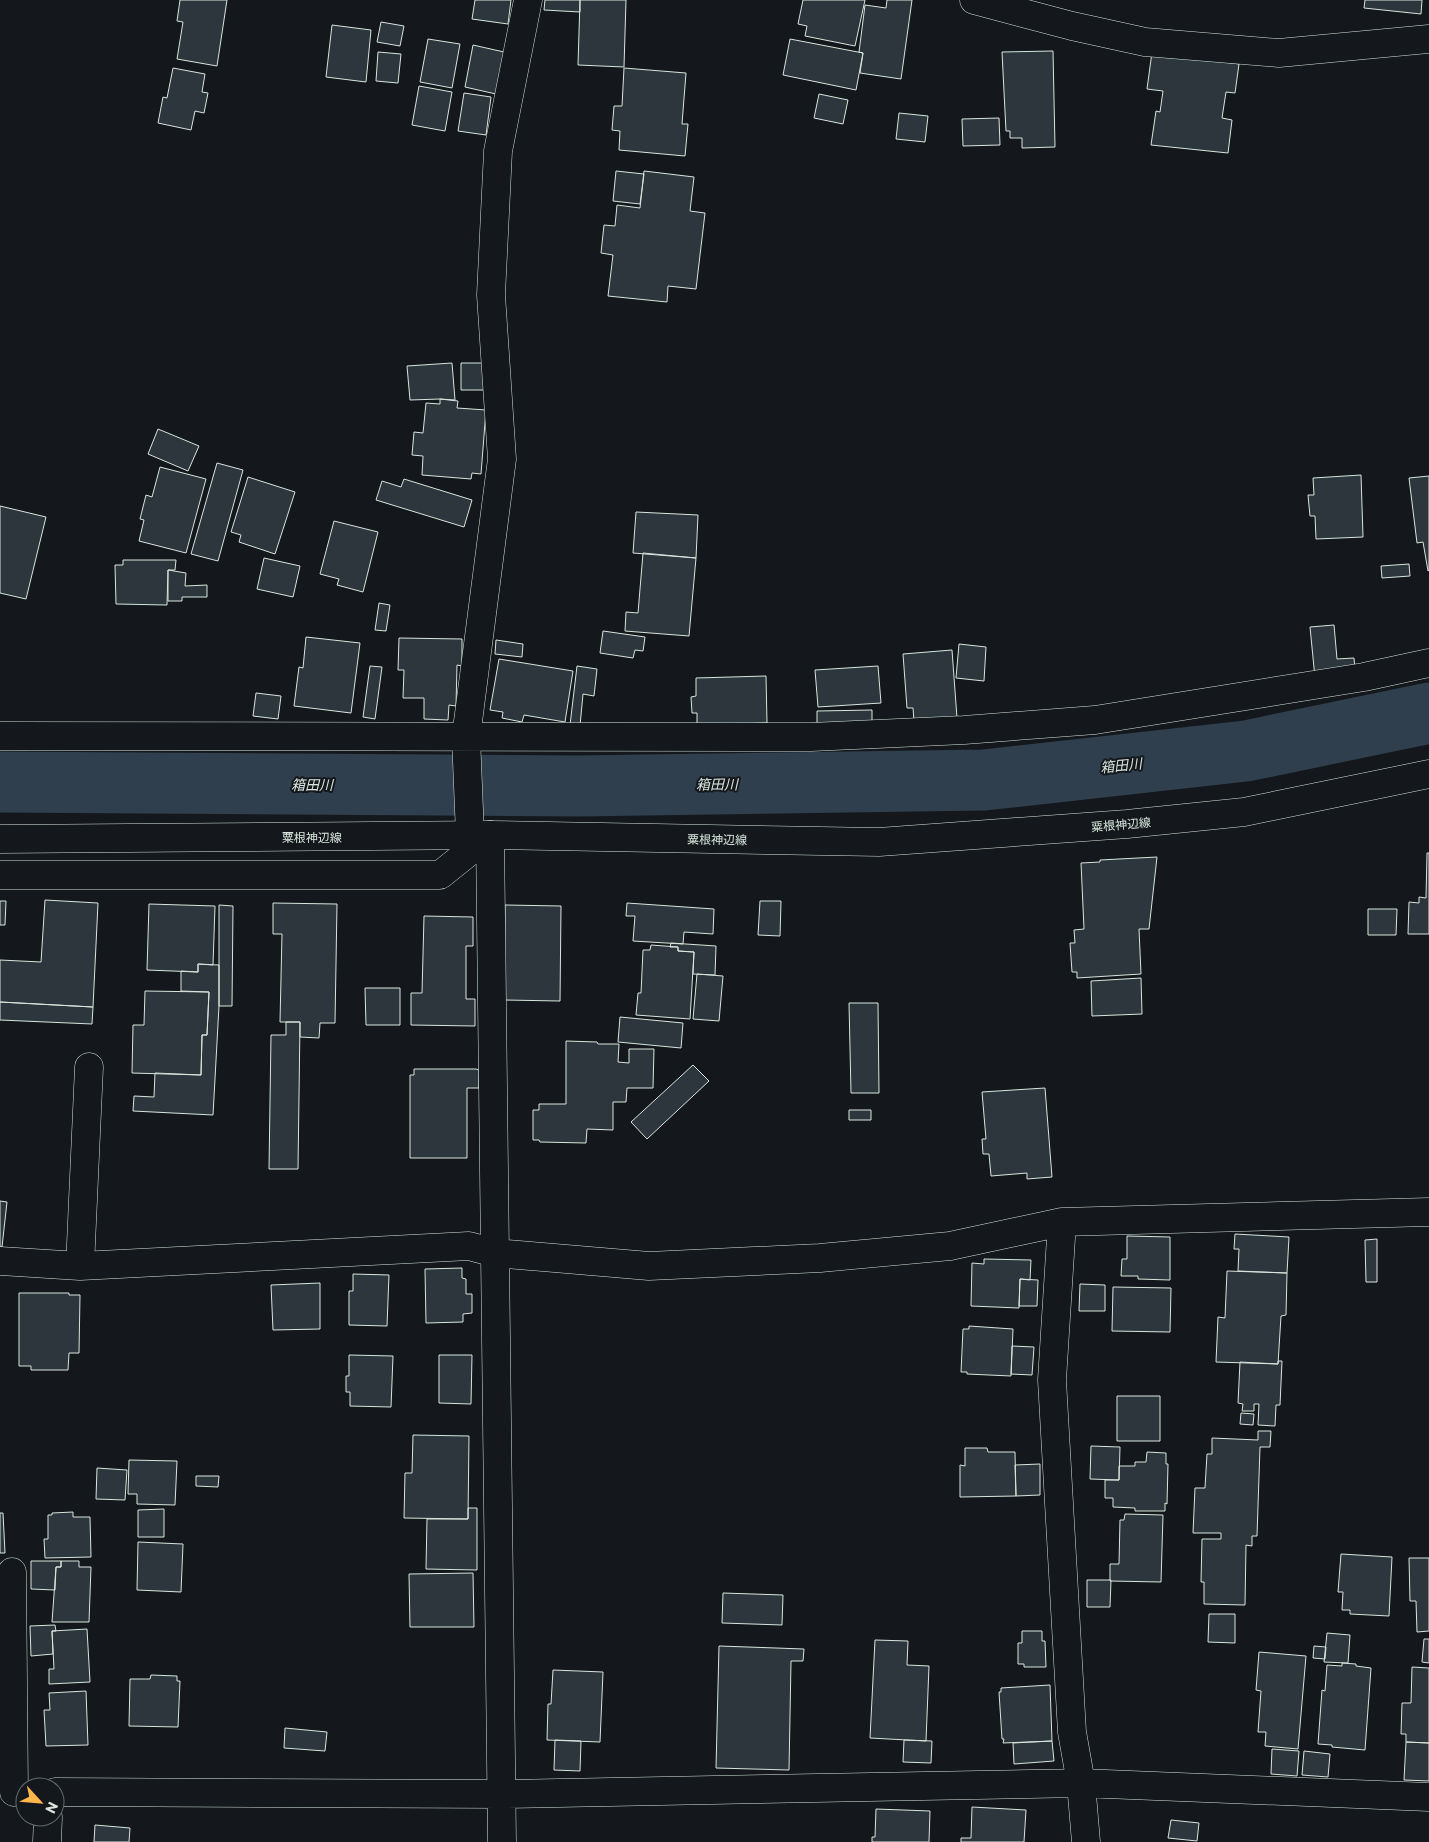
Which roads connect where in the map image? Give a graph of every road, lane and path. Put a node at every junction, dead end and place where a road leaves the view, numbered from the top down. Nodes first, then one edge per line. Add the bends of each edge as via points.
1 (528, 0) edge
2 (974, 0) edge
3 (1429, 40) edge
4 (1429, 663) edge
5 (0, 736) edge
6 (466, 737) junction
7 (1429, 774) edge
8 (480, 835) junction
9 (0, 839) edge
10 (0, 875) edge
11 (89, 1067) dead end
12 (1429, 1212) edge
13 (1062, 1222) junction
14 (495, 1253) junction
15 (0, 1261) edge
16 (80, 1266) junction
17 (12, 1572) dead end
18 (1081, 1783) junction
19 (13, 1792) edge
20 (65, 1792) edge
21 (502, 1794) junction
22 (1429, 1796) edge
23 (47, 1827) edge
24 (46, 1842) edge
25 (502, 1842) edge
26 (1086, 1842) edge

1 - 6 street via 498,151 491,295 502,459
2 - 3 street via 1145,42 1279,53
4 - 6 street via 1364,677 1096,720 992,728 811,737
5 - 6 street
6 - 8 street
7 - 8 street, 粟根神辺線 via 1244,812 879,842
8 - 9 street, 粟根神辺線
8 - 10 street via 440,875
8 - 14 street
11 - 16 street
12 - 13 street
13 - 14 street via 950,1246 820,1258 649,1266
13 - 18 street via 1052,1380 1072,1732
14 - 16 street via 469,1246
14 - 21 street
15 - 16 street
17 - 19 street
18 - 21 street
18 - 22 street
18 - 26 street
20 - 21 street
21 - 25 street
23 - 24 street

